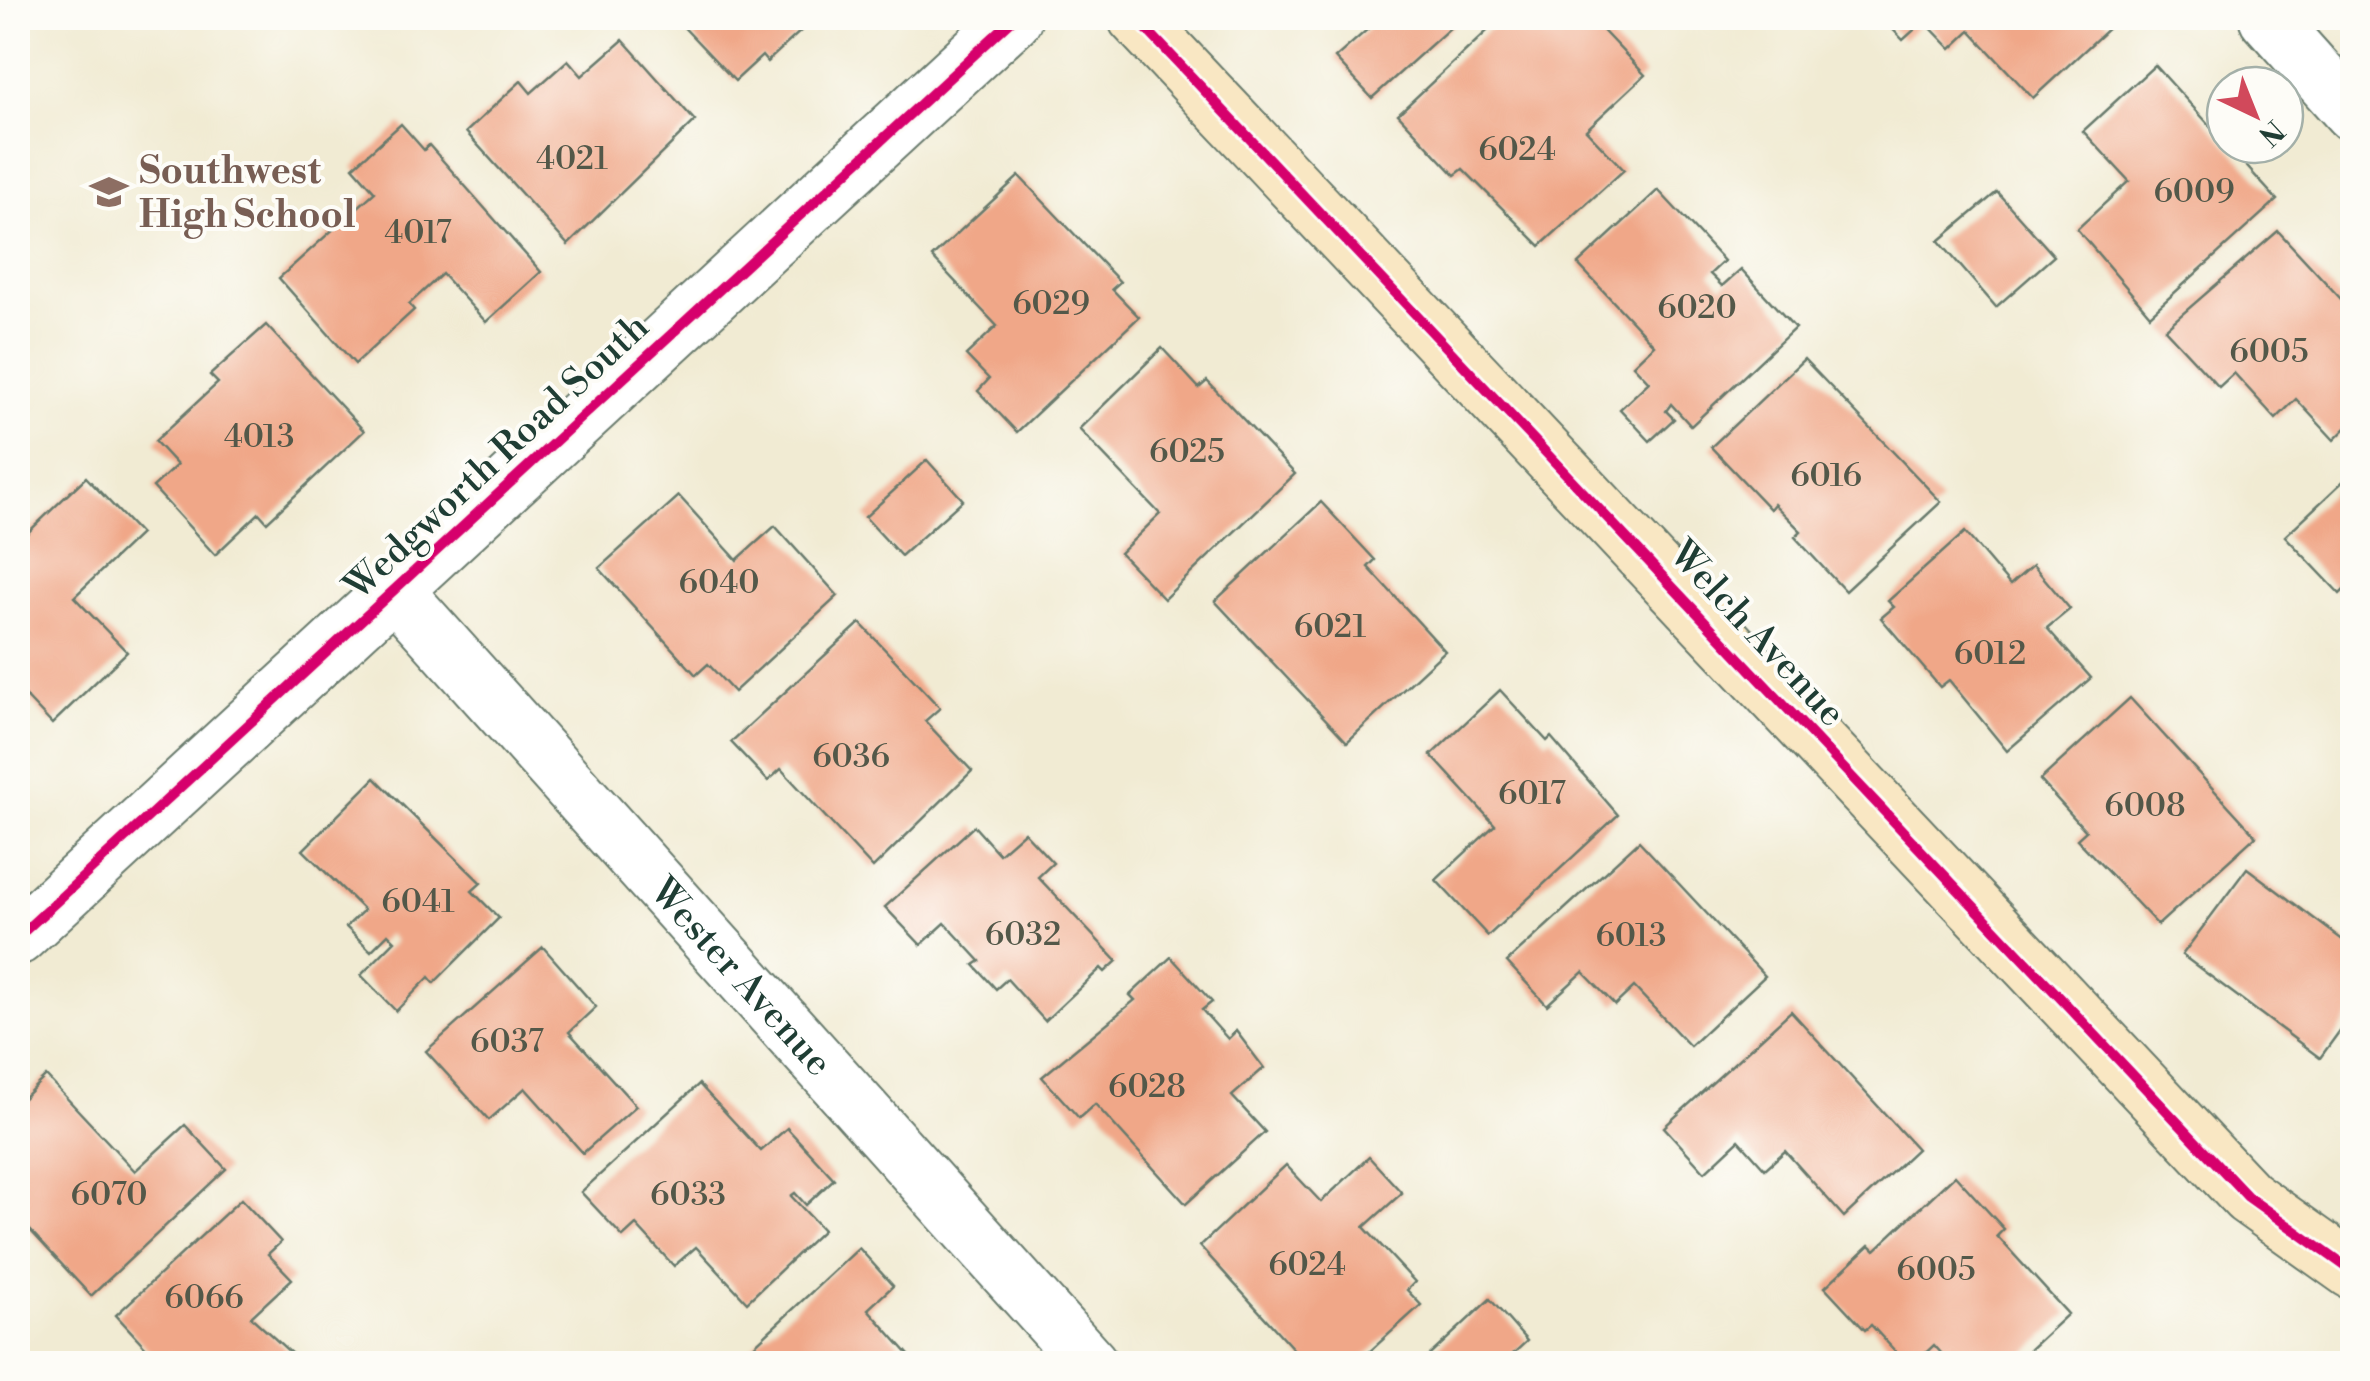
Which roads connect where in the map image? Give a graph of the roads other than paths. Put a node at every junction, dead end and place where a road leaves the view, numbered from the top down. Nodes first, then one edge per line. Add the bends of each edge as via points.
1 (1014, 18) edge
2 (1136, 18) edge
3 (2267, 18) edge
4 (2352, 113) edge
5 (394, 590) junction
6 (18, 937) edge
7 (2352, 1271) edge
8 (1090, 1364) edge

1 - 5 street, Wedgworth Road South
2 - 7 street, Welch Avenue via 2248,1196
3 - 4 street
5 - 6 street, Wedgworth Road South
5 - 8 street, Wester Avenue

